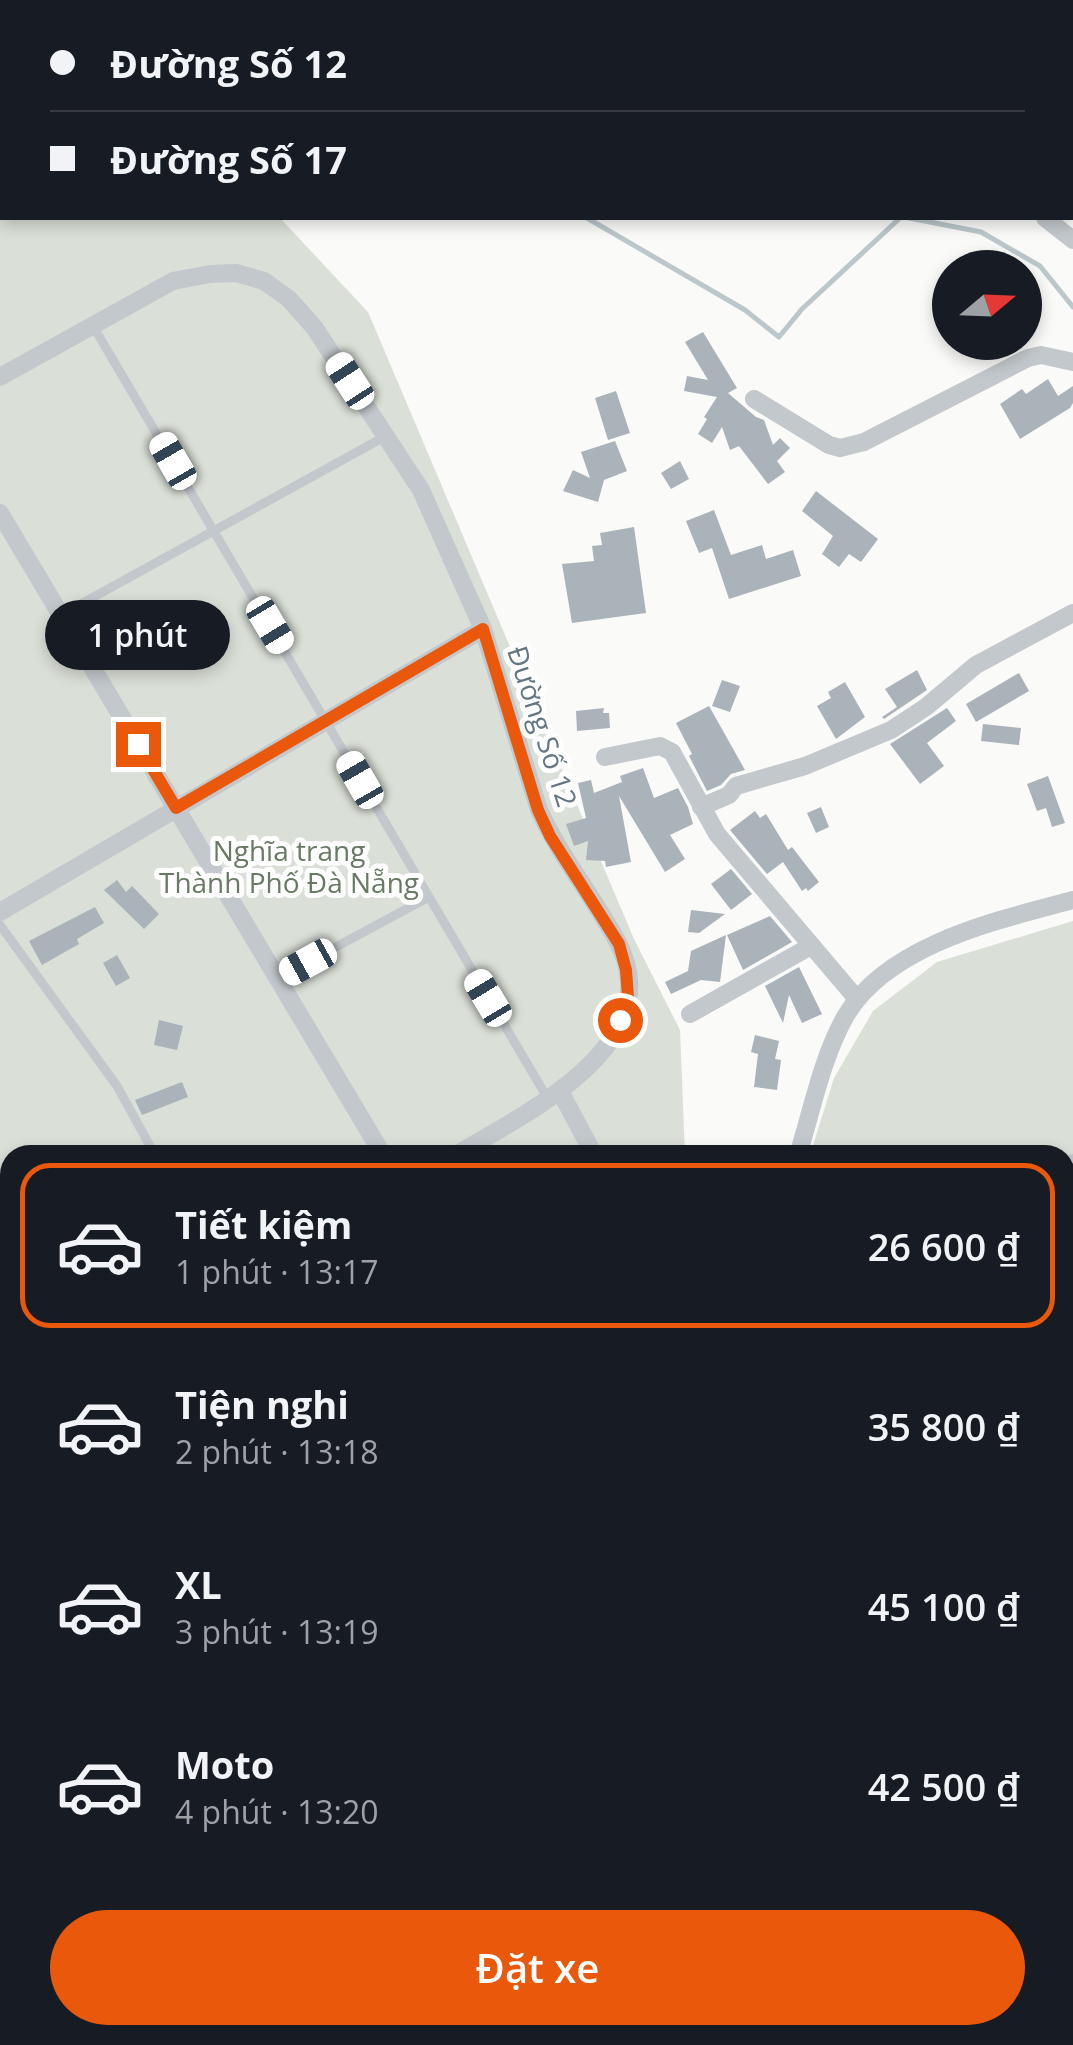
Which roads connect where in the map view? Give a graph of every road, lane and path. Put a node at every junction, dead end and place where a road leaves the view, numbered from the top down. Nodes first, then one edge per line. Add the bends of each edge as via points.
1 (1048, 220) edge
2 (1073, 240) edge
3 (93, 326) junction
4 (1073, 362) edge
5 (0, 378) edge
6 (754, 399) dead end
7 (386, 436) junction
8 (0, 513) edge
9 (213, 529) junction
10 (1073, 613) edge
11 (61, 615) junction
12 (483, 629) junction
13 (326, 720) junction
14 (605, 757) dead end
15 (176, 808) junction
16 (701, 808) junction
17 (427, 898) junction
18 (1073, 900) edge
19 (0, 912) edge
20 (0, 925) edge
21 (811, 946) junction
22 (278, 978) junction
23 (857, 999) junction
24 (690, 1014) dead end
25 (554, 1095) junction
26 (149, 1145) edge
27 (378, 1145) edge
28 (472, 1145) edge
29 (587, 1145) edge
30 (801, 1145) edge

1 - 2 street
3 - 5 street, Đường Số 12
3 - 7 street, Đường Số 12 via 173,282 236,273 264,281 314,327
3 - 9 lane
4 - 6 street via 1028,358 840,448
7 - 9 lane
7 - 12 street, Đường Số 12 via 421,490
8 - 11 street
9 - 11 lane
9 - 13 lane
10 - 16 street via 976,665 891,730 736,786
11 - 15 street
12 - 13 street, Đường Số 12
12 - 25 street, Đường Số 12 via 538,810 619,944 626,970 628,997 608,1044
13 - 15 street, Đường Số 12
13 - 17 lane
14 - 16 street via 660,746 672,752
15 - 19 street, Đường Số 12
15 - 22 street
16 - 21 street
17 - 22 lane
17 - 25 lane
18 - 23 street via 949,936
20 - 26 lane via 117,1086
21 - 23 street
21 - 24 street
22 - 27 street
23 - 30 street via 835,1036
25 - 28 street, Đường Số 12
25 - 29 street

